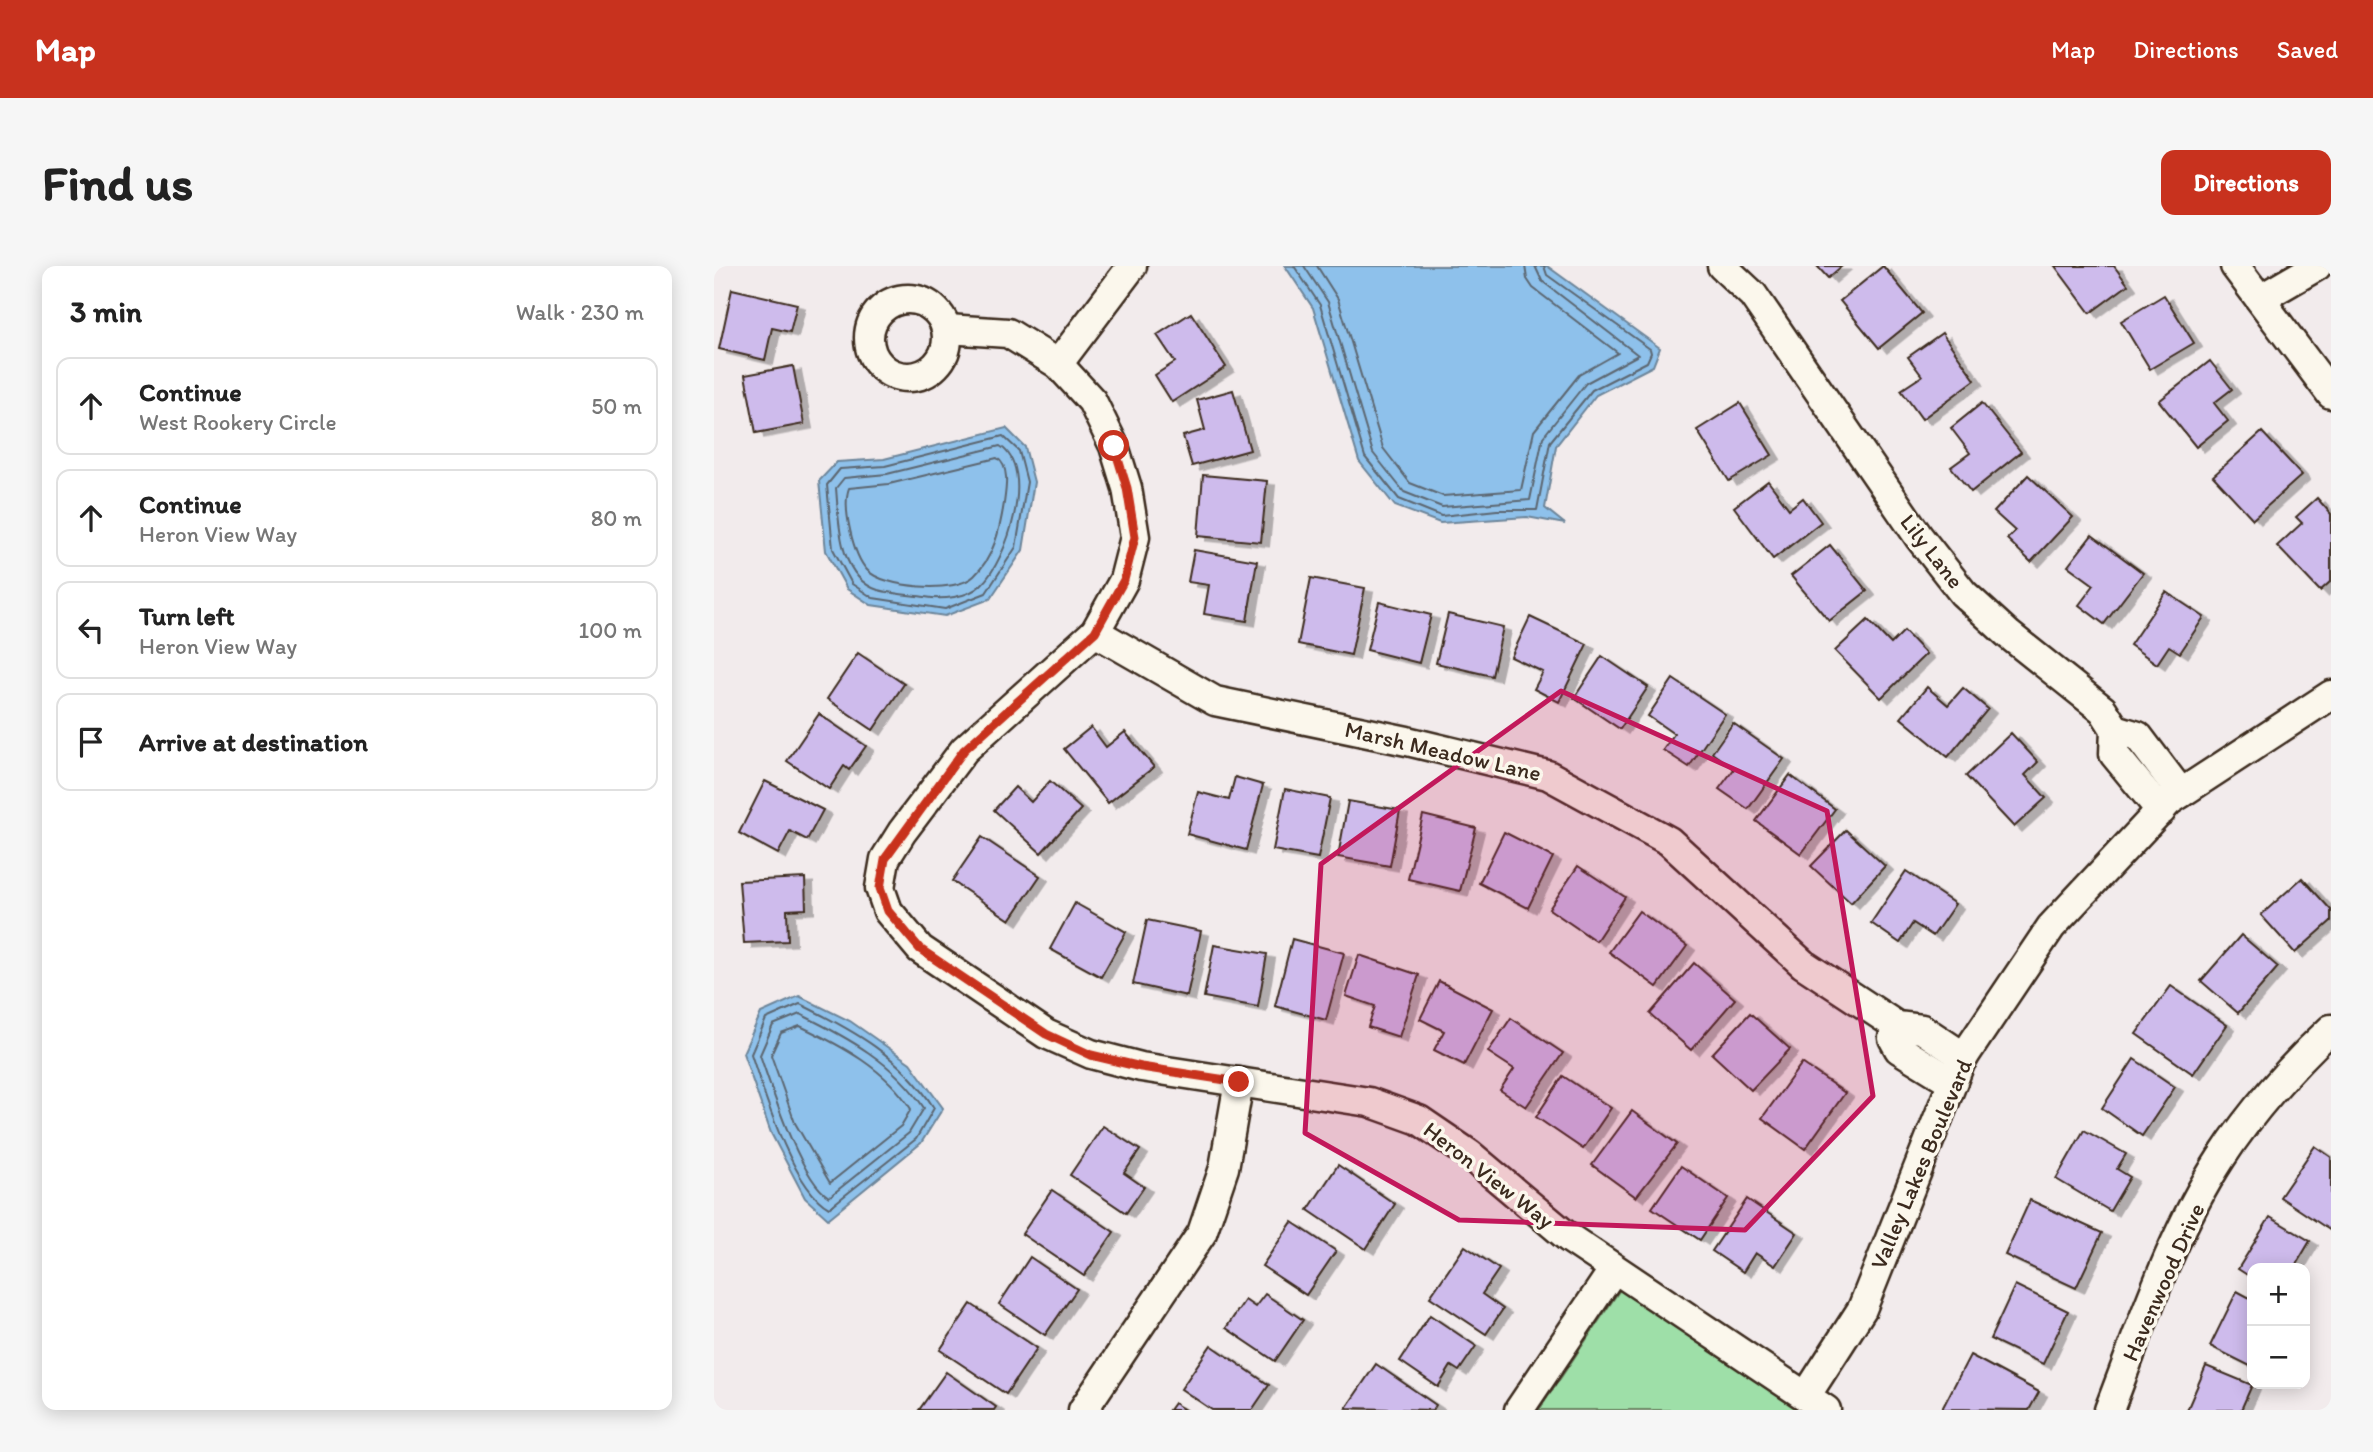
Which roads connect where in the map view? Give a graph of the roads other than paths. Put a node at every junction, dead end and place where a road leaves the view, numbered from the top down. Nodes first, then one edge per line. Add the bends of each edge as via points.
1 (1132, 266) edge
2 (1722, 266) edge
3 (2235, 266) edge
4 (2317, 266) edge
5 (2260, 299) junction
6 (947, 329) dead end
7 (1058, 364) junction
8 (2331, 394) edge
9 (1095, 632) junction
10 (2331, 695) edge
11 (2171, 802) junction
12 (2331, 1029) edge
13 (1957, 1069) junction
14 (1239, 1082) junction
15 (1614, 1269) junction
16 (1816, 1403) edge
17 (1083, 1410) edge
18 (1519, 1410) edge
19 (2109, 1410) edge

1 - 7 street
2 - 11 street, Lily Lane via 1753,295 1919,537 1963,593 2103,710 2115,729 2114,754
3 - 5 street
4 - 5 street
5 - 8 street
6 - 7 street, Heron View Way via 1008,333
7 - 9 street, Heron View Way via 1091,401 1114,446 1135,537 1124,580
9 - 13 street, Marsh Meadow Lane via 1215,701 1548,775 1669,841 1803,964 1897,1026 1893,1038 1899,1049
9 - 14 street, Heron View Way via 964,750 885,859 880,888 888,911 920,949 1046,1034 1091,1055
10 - 11 street, Valley Lakes Boulevard
11 - 13 street, Valley Lakes Boulevard via 2051,927
12 - 19 street, Havenwood Drive via 2303,1054 2221,1158 2172,1251
13 - 16 street, Valley Lakes Boulevard via 1862,1309
14 - 15 street, Heron View Way via 1369,1101 1419,1121 1469,1154 1569,1238
14 - 17 street via 1224,1168 1202,1233
15 - 16 street, Heron View Way
15 - 18 street

